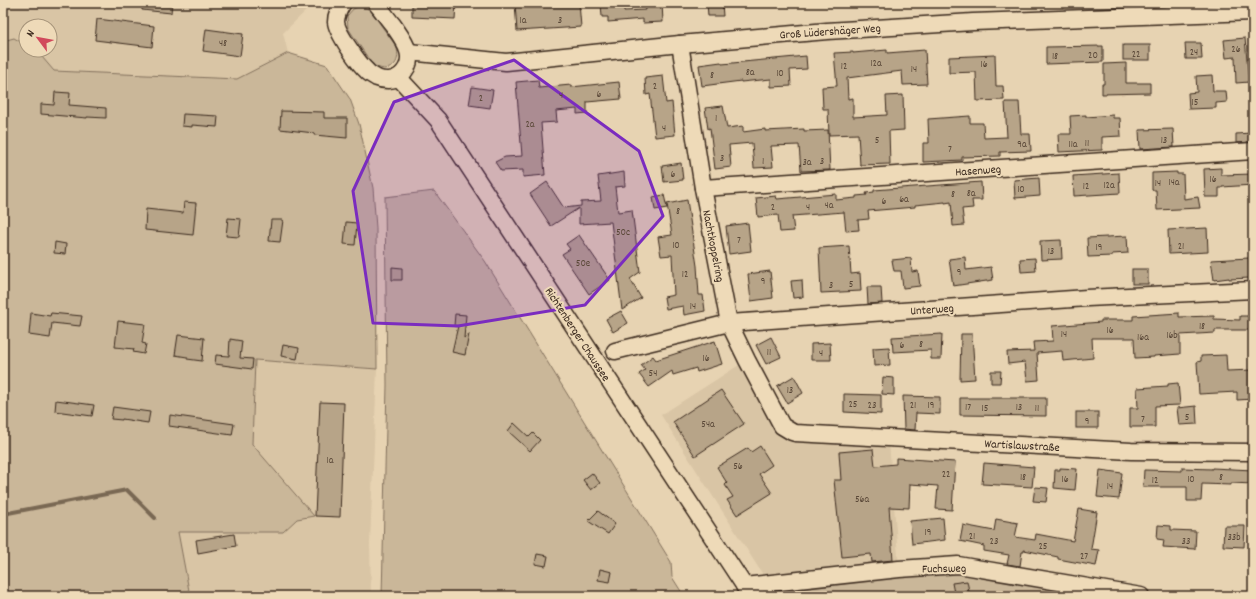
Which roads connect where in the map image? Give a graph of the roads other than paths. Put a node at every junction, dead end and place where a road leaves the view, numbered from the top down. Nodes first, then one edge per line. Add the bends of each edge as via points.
1 (343, 3) edge
2 (376, 3) edge
3 (1253, 12) edge
4 (680, 44) junction
5 (409, 52) junction
6 (398, 77) junction
7 (1253, 151) edge
8 (703, 188) junction
9 (1253, 290) edge
10 (729, 322) junction
11 (615, 352) dead end
12 (792, 432) joint
13 (1253, 452) edge
14 (748, 591) edge
15 (1141, 596) edge

1 - 6 street via 337,14 336,23 341,37 367,72 378,78 390,80
2 - 5 street via 405,42
3 - 4 street, Groß Lüdershäger Weg via 973,22
4 - 5 street, Groß Lüdershäger Weg via 506,62
4 - 8 street, Nachtkoppelring
5 - 6 street via 409,62 405,71
6 - 14 street, Richtenberger Chaussee via 438,120
7 - 8 street, Hasenweg
8 - 10 street, Nachtkoppelring
9 - 10 street, Unterweg via 1087,298
10 - 11 street, Unterweg
10 - 12 street, Nachtkoppelring via 782,426
12 - 13 street, Wartislawstraße via 1131,451
14 - 15 street, Fuchsweg via 899,569 958,565

